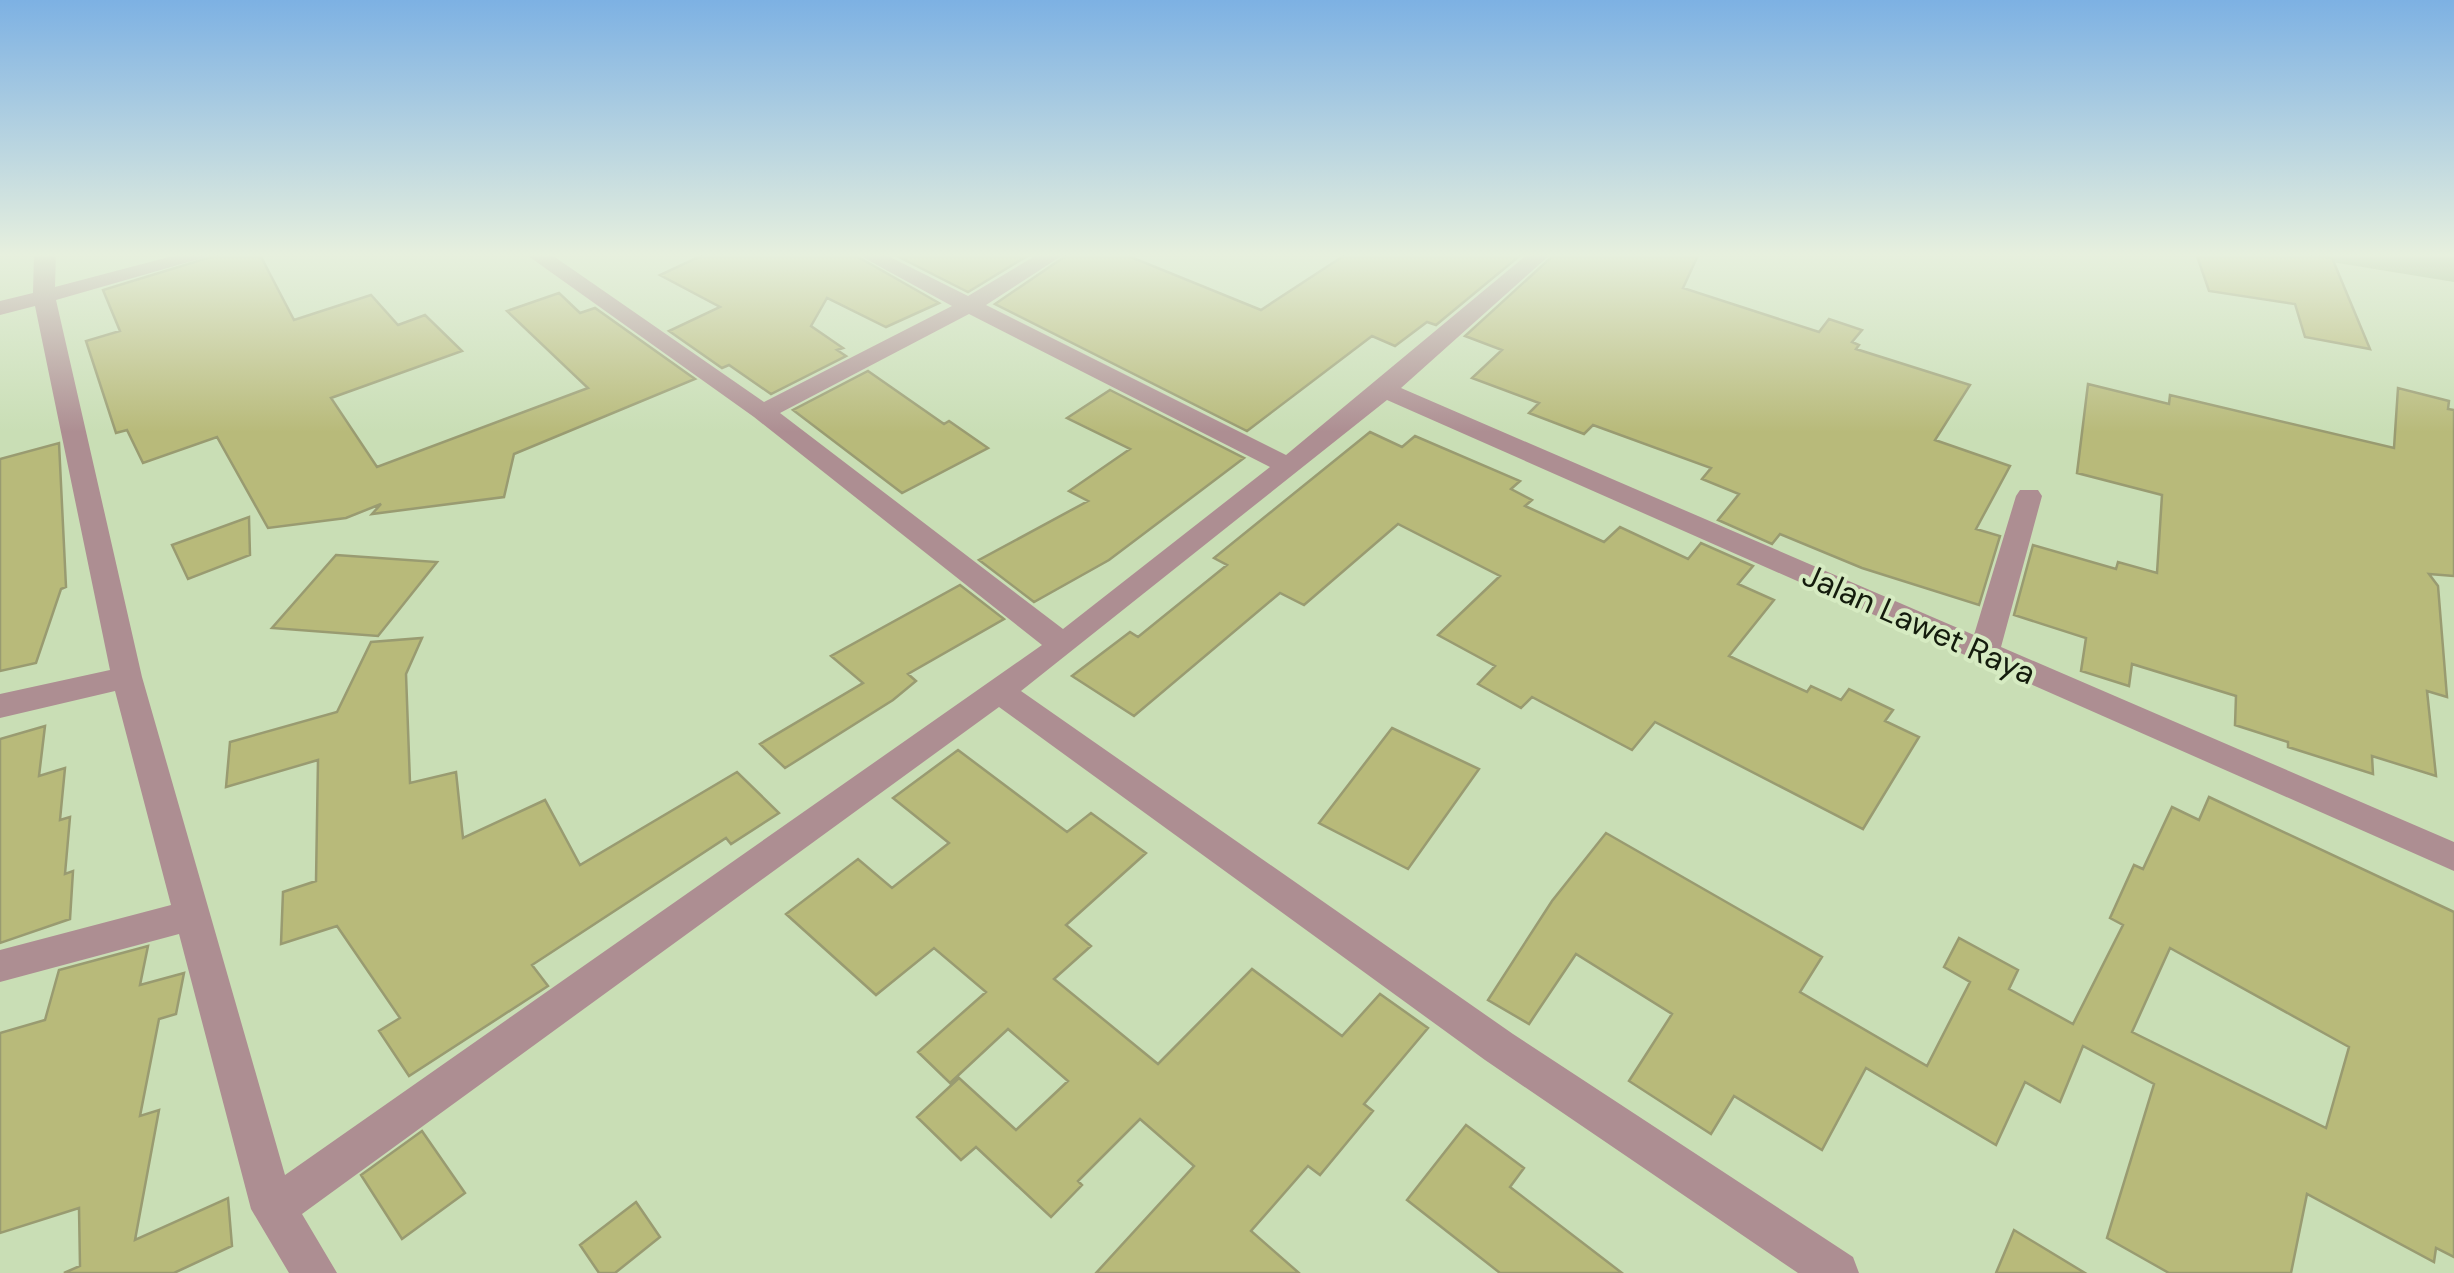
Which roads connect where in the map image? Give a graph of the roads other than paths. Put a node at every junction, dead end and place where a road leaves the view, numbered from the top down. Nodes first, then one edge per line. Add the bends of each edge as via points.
1 (47, 312) edge
2 (620, 312) edge
3 (956, 312) edge
4 (985, 312) edge
5 (1474, 312) edge
6 (1384, 390) junction
7 (763, 412) junction
8 (1289, 467) junction
9 (2030, 496) dead end
10 (1063, 645) junction
11 (1984, 653) junction
12 (127, 677) junction
13 (1000, 692) junction
14 (0, 706) edge
15 (2454, 857) edge
16 (191, 915) junction
17 (0, 966) edge
18 (272, 1209) junction
19 (315, 1273) edge
20 (1838, 1273) edge

1 - 12 street
2 - 7 street
3 - 7 street
4 - 8 street
5 - 6 street
6 - 8 street
6 - 11 street, Jalan Lawet Raya
7 - 10 street
8 - 10 street
9 - 11 street
10 - 13 street
11 - 15 street, Jalan Lawet Raya
12 - 14 street
12 - 16 street
13 - 18 street
13 - 20 street via 1500,1047
16 - 17 street
16 - 18 street
18 - 19 street

